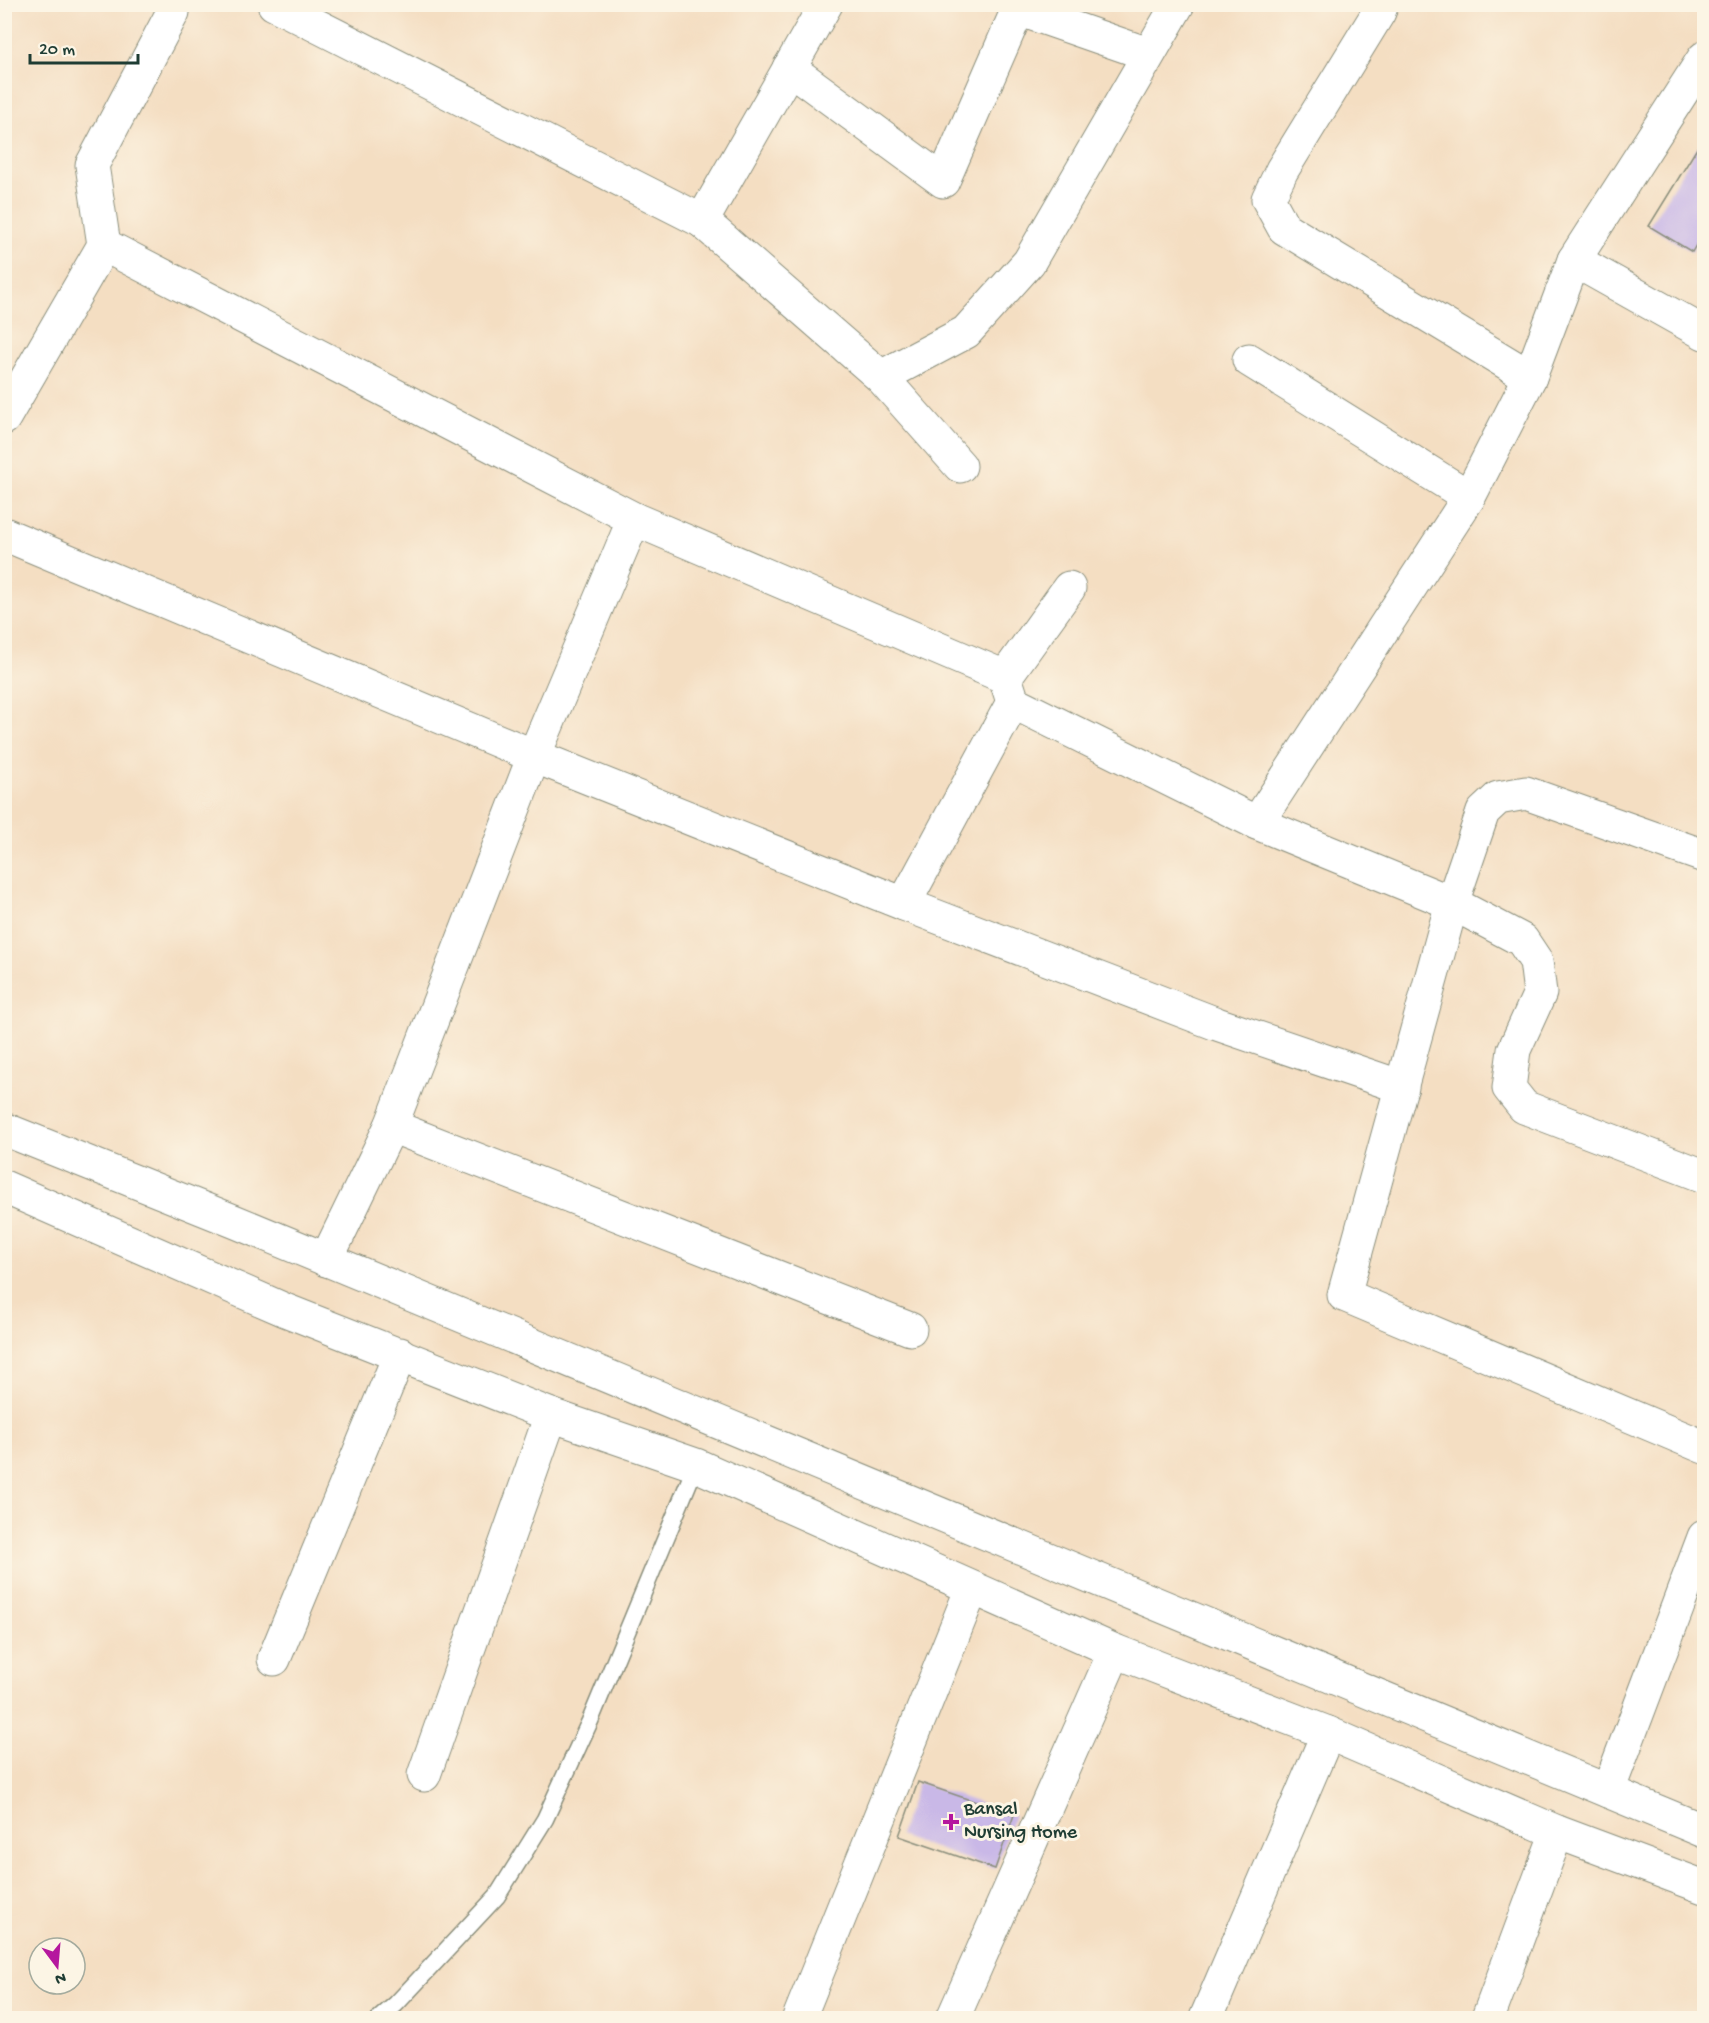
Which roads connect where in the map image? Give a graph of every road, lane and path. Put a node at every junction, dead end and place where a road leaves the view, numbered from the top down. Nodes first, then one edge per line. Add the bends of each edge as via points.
1 (274, 4) edge
2 (826, 4) edge
3 (1178, 4) edge
4 (1382, 4) edge
5 (173, 7) edge
6 (1020, 7) edge
7 (1148, 54) junction
8 (1704, 58) edge
9 (789, 68) junction
10 (702, 221) junction
11 (104, 245) junction
12 (1574, 260) junction
13 (1704, 333) edge
14 (1249, 360) dead end
15 (881, 377) junction
16 (1530, 377) junction
17 (4, 418) edge
18 (960, 466) dead end
19 (1469, 497) junction
20 (634, 519) junction
21 (4, 534) edge
22 (1069, 588) dead end
23 (1009, 689) junction
24 (534, 756) junction
25 (1257, 824) junction
26 (1704, 856) edge
27 (1452, 903) junction
28 (904, 904) junction
29 (1402, 1087) junction
30 (391, 1126) junction
31 (4, 1129) edge
32 (1704, 1176) edge
33 (4, 1187) edge
34 (327, 1260) junction
35 (910, 1329) dead end
36 (400, 1354) junction
37 (551, 1415) junction
38 (1704, 1447) edge
39 (696, 1465) junction
40 (1704, 1537) edge
41 (972, 1588) junction
42 (1115, 1651) junction
43 (274, 1659) dead end
44 (1328, 1733) junction
45 (424, 1774) dead end
46 (1608, 1791) junction
47 (1704, 1831) edge
48 (1557, 1832) junction
49 (1704, 1887) edge
50 (380, 2019) edge
51 (799, 2019) edge
52 (953, 2019) edge
53 (1206, 2019) edge
54 (1488, 2019) edge

1 - 10 street
2 - 9 street
3 - 7 street
4 - 16 street via 1268,199 1284,228
5 - 11 street via 92,165
6 - 7 street
6 - 9 street via 943,182
7 - 15 street via 1029,262 966,332
8 - 12 street
9 - 10 street
10 - 15 street
11 - 17 street
11 - 20 street
12 - 13 street
12 - 16 street
14 - 19 street
15 - 18 street
16 - 19 street
19 - 25 street
20 - 23 street
20 - 24 street
21 - 24 street
22 - 23 street
23 - 25 street
23 - 28 street
24 - 28 street
24 - 30 street
25 - 27 street
26 - 27 street via 1526,793 1498,798 1483,812
27 - 29 street
27 - 32 street via 1522,940 1536,961 1540,993 1514,1050 1509,1088 1524,1107
28 - 29 street via 1217,1024
29 - 38 street via 1344,1295
30 - 34 street
30 - 35 street
31 - 34 street
33 - 36 street via 285,1310
34 - 46 street
36 - 37 street
36 - 43 street
37 - 39 street
37 - 45 street
39 - 41 street
39 - 50 lane via 545,1819 497,1896
40 - 46 street
41 - 42 street
41 - 51 street
42 - 44 street
42 - 52 street
44 - 48 street
44 - 53 street
46 - 47 street
48 - 49 street
48 - 54 street

